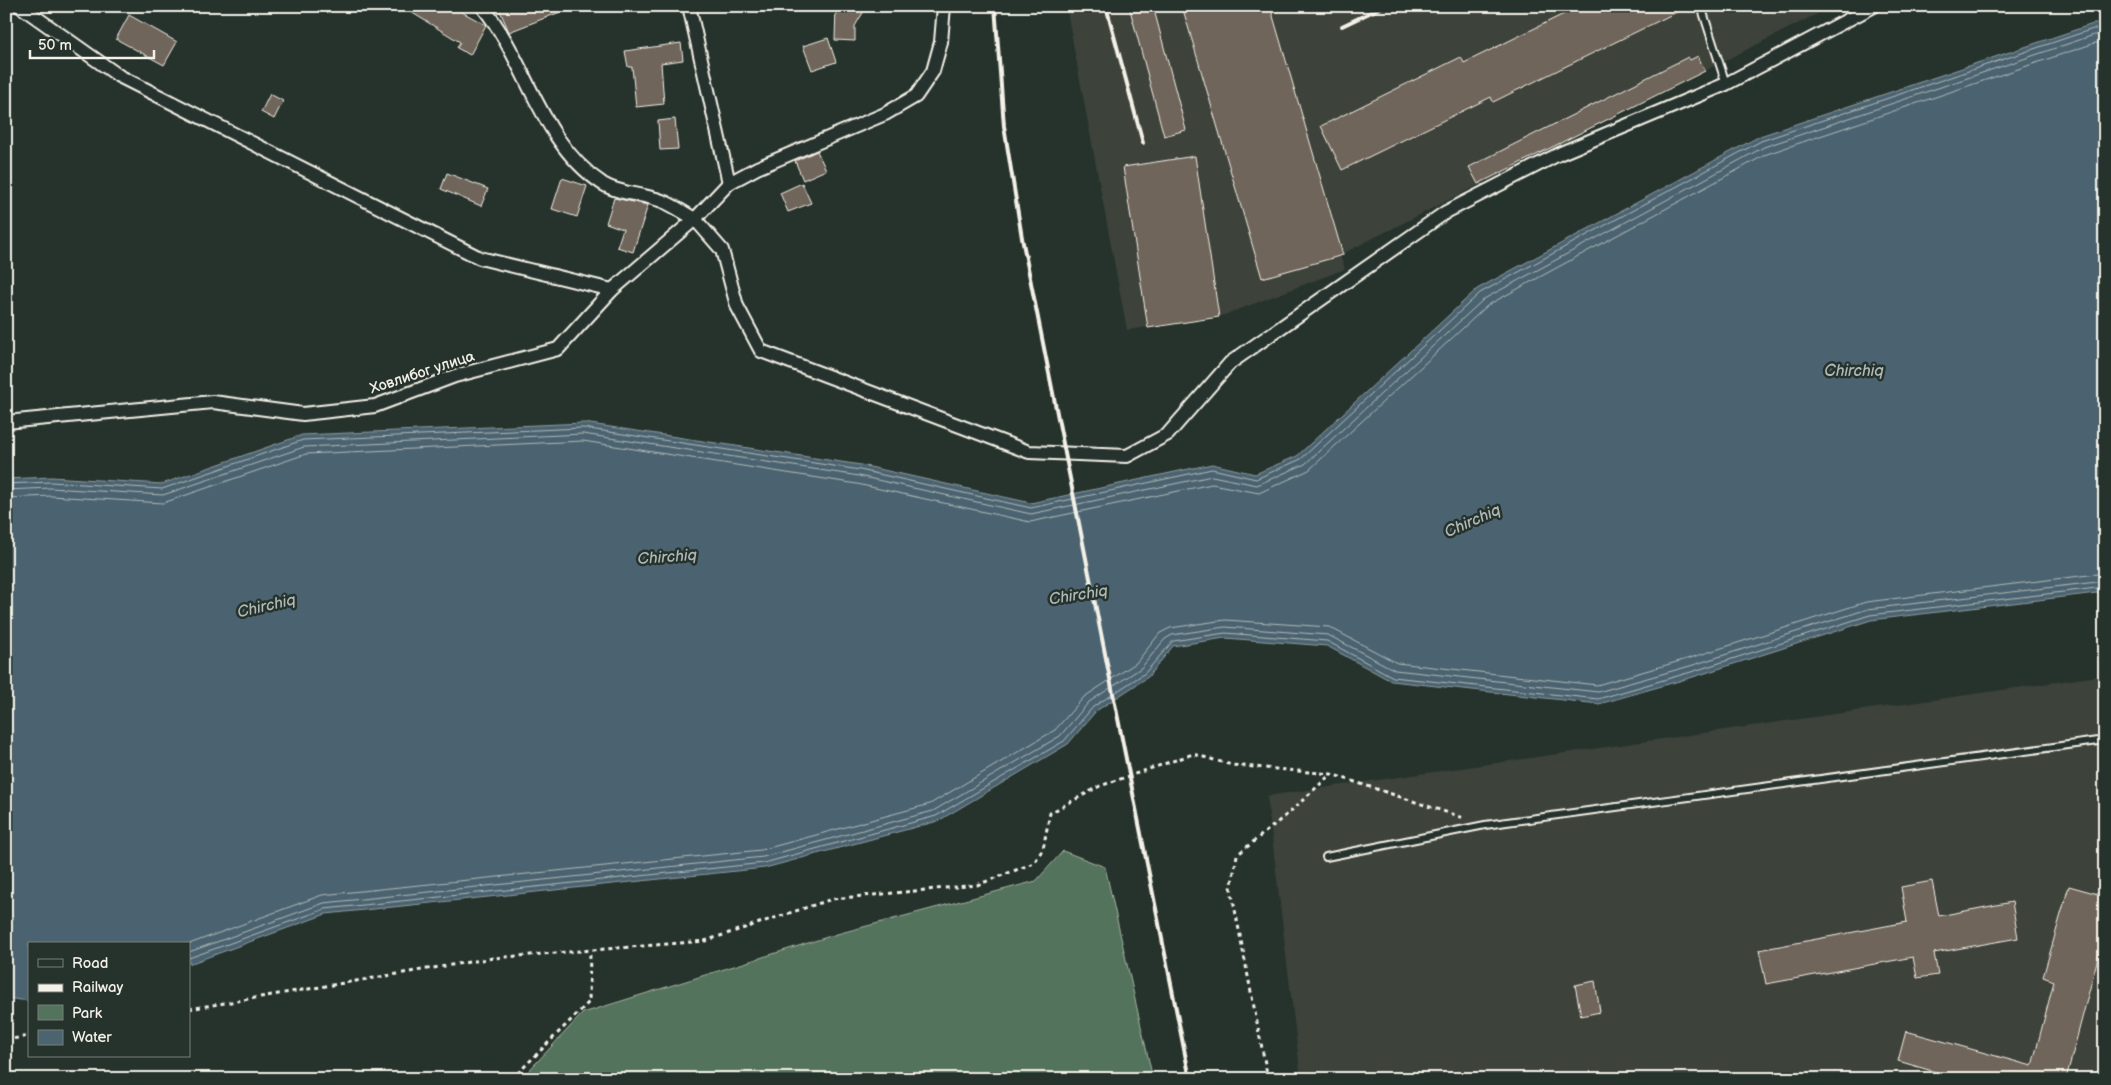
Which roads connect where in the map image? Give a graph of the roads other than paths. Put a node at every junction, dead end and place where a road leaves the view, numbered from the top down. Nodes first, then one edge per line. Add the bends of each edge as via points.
1 (20, 6) edge
2 (482, 6) edge
3 (688, 6) edge
4 (944, 6) edge
5 (1701, 6) edge
6 (1874, 6) edge
7 (1726, 84) junction
8 (729, 183) junction
9 (695, 219) junction
10 (612, 290) junction
11 (6, 422) edge
12 (2105, 740) edge
13 (1326, 857) dead end

1 - 10 street via 119,76 480,258
2 - 9 street via 497,24 543,115 582,168 605,186 662,201
3 - 8 street
4 - 8 street, Ховлибог улица via 941,42 933,71 916,96 885,114
5 - 7 lane
6 - 7 street
7 - 9 street via 1561,153 1446,212 1230,364 1168,434 1127,456 1030,452 761,351 737,306 722,250
8 - 9 street, Ховлибог улица
9 - 10 street, Ховлибог улица
10 - 11 street, Ховлибог улица via 558,348 455,376 375,406 303,414 213,402
12 - 13 lane via 1484,825

